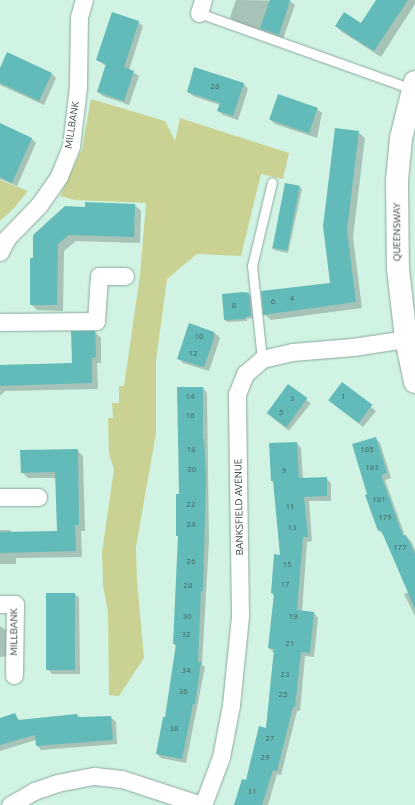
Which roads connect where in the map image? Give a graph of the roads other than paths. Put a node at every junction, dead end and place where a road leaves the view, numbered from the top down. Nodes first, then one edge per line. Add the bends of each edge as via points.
1 (84, 0) edge
2 (201, 7) edge
3 (414, 86) edge
4 (272, 182) dead end
5 (0, 252) edge
6 (125, 276) dead end
7 (408, 294) edge
8 (0, 322) edge
9 (406, 339) junction
10 (262, 359) junction
11 (415, 382) edge
12 (0, 497) edge
13 (38, 497) dead end
14 (0, 604) edge
15 (14, 675) dead end
16 (10, 805) edge
17 (202, 805) edge

1 - 5 street, MILLBANK via 79,17 78,86 71,146 59,176 38,205 7,238
2 - 3 lane
3 - 7 street, QUEENSWAY via 402,138 397,180 398,269
4 - 10 lane via 252,266
6 - 8 street via 99,276 96,321
7 - 9 street, QUEENSWAY
9 - 10 street, BANKSFIELD AVENUE via 292,352
9 - 11 street, QUEENSWAY
10 - 17 street, BANKSFIELD AVENUE via 245,374 237,394 240,616 231,705 221,757
12 - 13 street
14 - 15 street, MILLBANK via 15,604
16 - 17 street via 34,791 57,783 94,776 122,780

